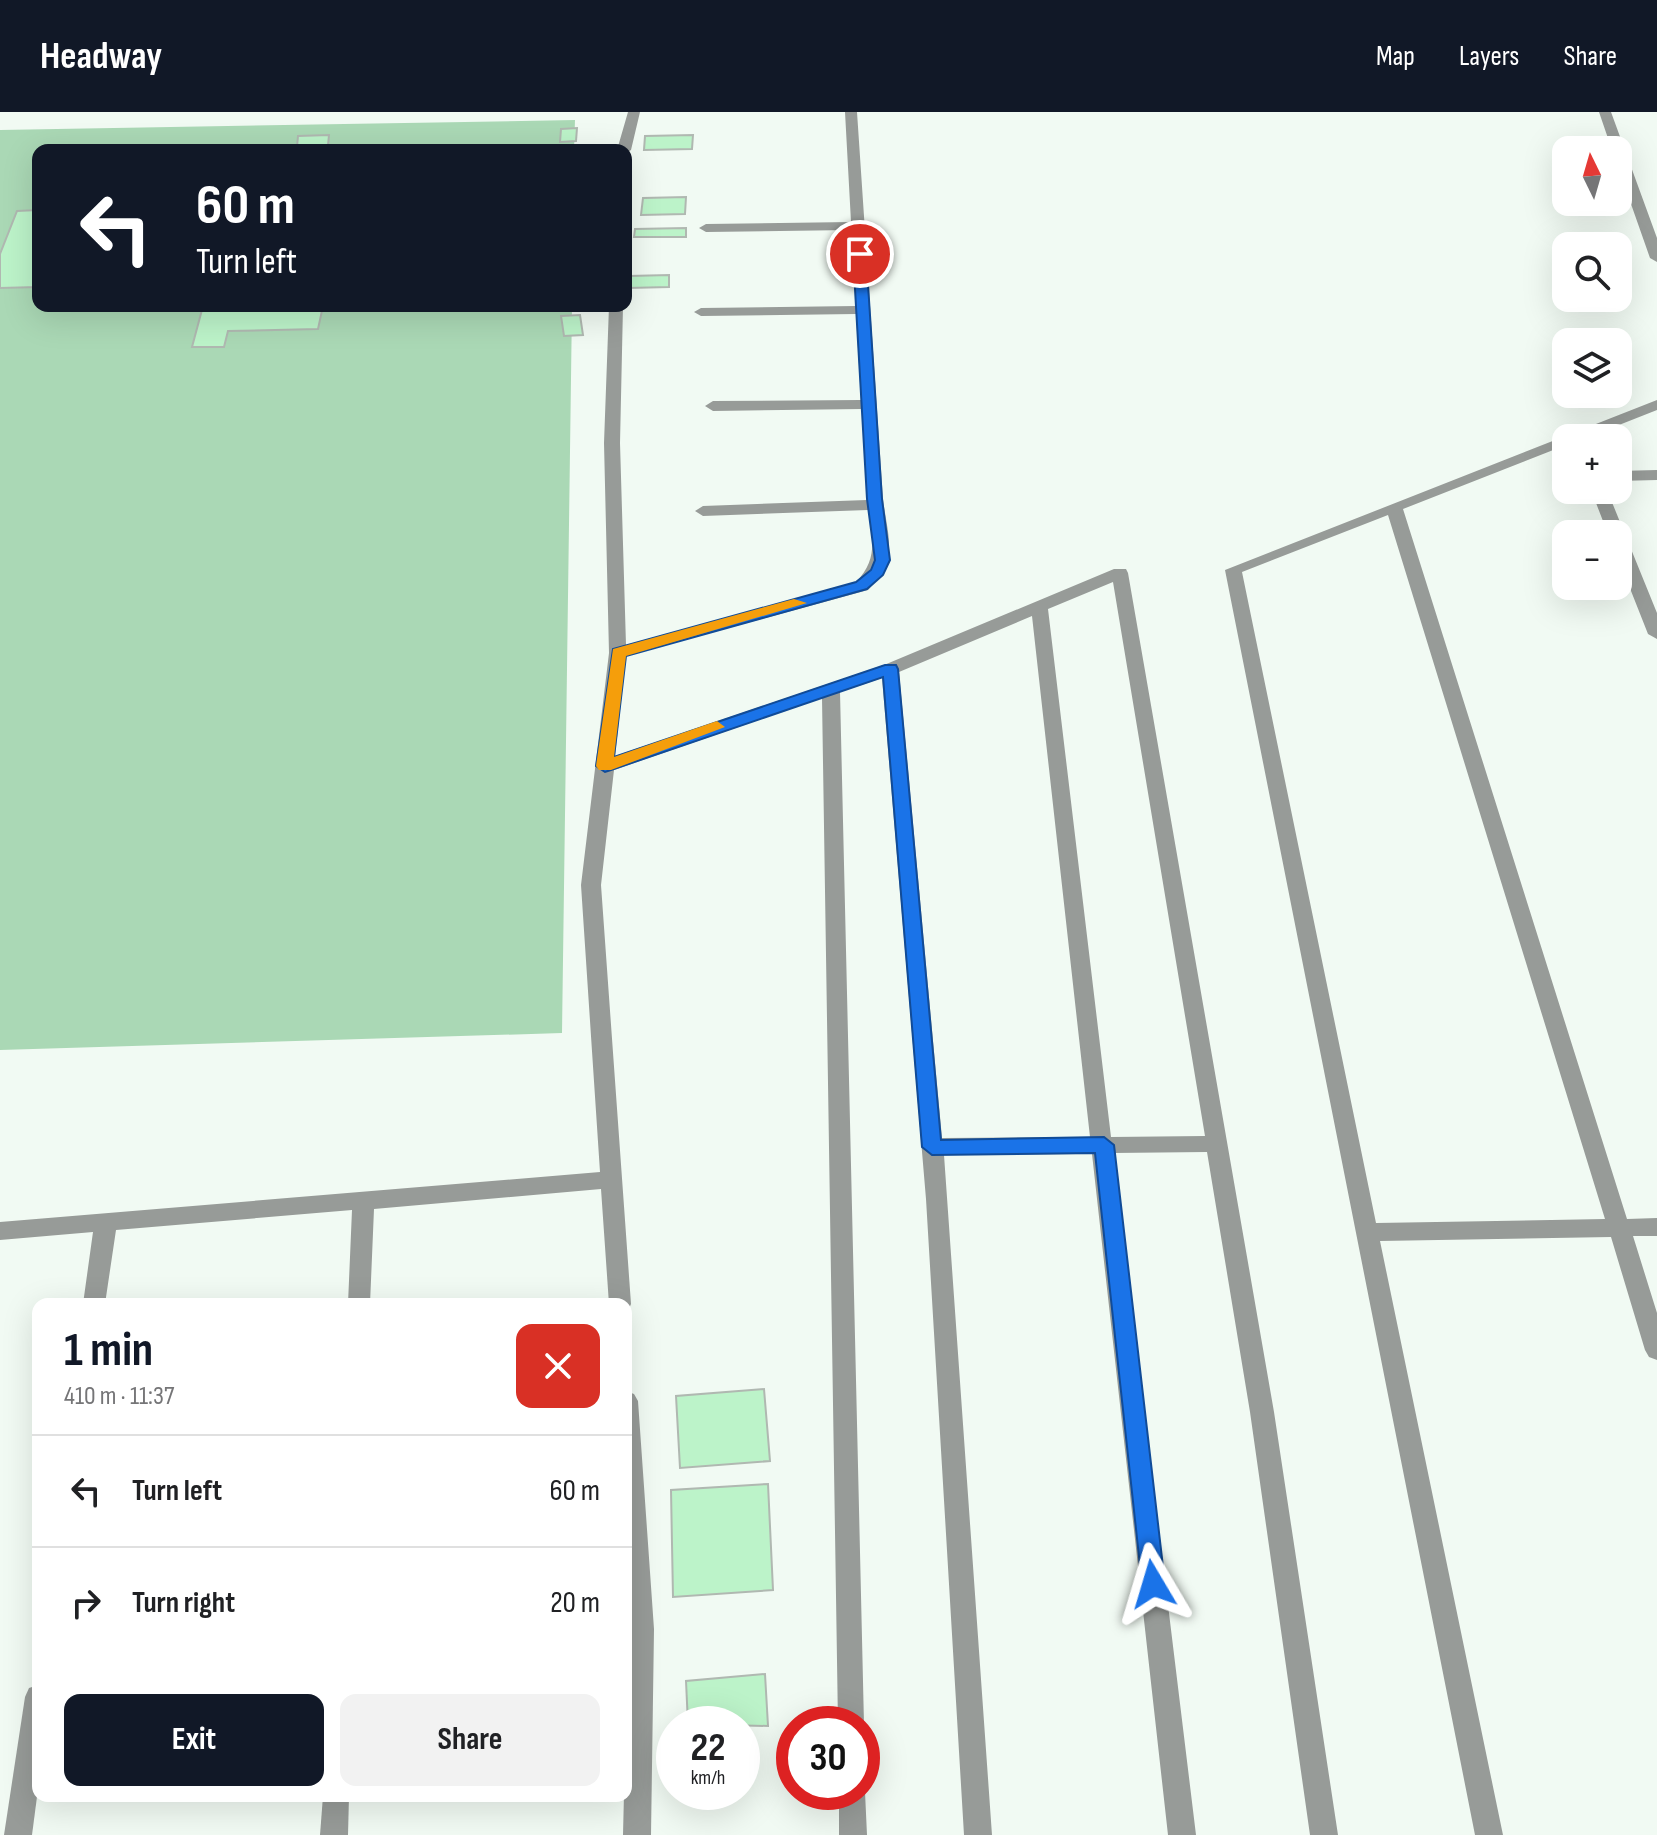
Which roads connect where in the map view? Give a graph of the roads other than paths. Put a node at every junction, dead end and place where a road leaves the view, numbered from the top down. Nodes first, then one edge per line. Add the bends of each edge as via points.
1 (634, 112) edge
2 (851, 112) edge
3 (1605, 112) edge
4 (626, 144) edge
5 (858, 226) junction
6 (706, 228) dead end
7 (1657, 258) edge
8 (863, 310) junction
9 (616, 312) edge
10 (701, 312) dead end
11 (869, 404) junction
12 (1657, 405) edge
13 (713, 406) dead end
14 (1609, 424) edge
15 (1552, 446) edge
16 (1657, 475) edge
17 (1632, 476) edge
18 (875, 505) junction
19 (1394, 507) junction
20 (703, 511) dead end
21 (1632, 562) edge
22 (1649, 592) edge
23 (1039, 607) junction
24 (1657, 634) edge
25 (618, 653) junction
26 (890, 669) junction
27 (831, 687) junction
28 (605, 766) junction
29 (1216, 1144) junction
30 (1104, 1145) junction
31 (932, 1147) junction
32 (611, 1180) junction
33 (363, 1201) junction
34 (106, 1222) junction
35 (1657, 1227) edge
36 (1619, 1228) junction
37 (0, 1231) edge
38 (1367, 1232) junction
39 (95, 1298) edge
40 (359, 1298) edge
41 (620, 1298) edge
42 (1657, 1350) edge
43 (632, 1492) edge
44 (851, 1706) edge
45 (32, 1738) edge
46 (336, 1802) edge
47 (852, 1810) edge
48 (18, 1835) edge
49 (334, 1835) edge
50 (637, 1835) edge
51 (853, 1835) edge
52 (978, 1835) edge
53 (1182, 1835) edge
54 (1324, 1835) edge
55 (1489, 1835) edge

1 - 4 street
2 - 5 street
3 - 7 street
5 - 6 street
5 - 8 street
8 - 10 street
8 - 11 street
9 - 25 street via 612,443
11 - 13 street
11 - 18 street
12 - 14 street
15 - 19 street
16 - 17 street
18 - 20 street
18 - 25 street via 883,560 862,586
19 - 36 street
19 - 38 street via 1233,570
21 - 22 street
22 - 24 street
23 - 26 street
23 - 29 street via 1120,573
23 - 30 street
25 - 28 street
26 - 27 street
26 - 31 street
27 - 28 street
27 - 44 street
28 - 32 street via 591,885
29 - 30 street
29 - 54 street via 1262,1412
30 - 31 street
30 - 53 street
31 - 52 street
32 - 33 street
32 - 41 street
33 - 34 street
33 - 40 street
34 - 37 street
34 - 39 street
35 - 36 street
36 - 38 street
36 - 42 street
38 - 55 street
43 - 50 street via 641,1629
45 - 48 street
46 - 49 street
47 - 51 street

